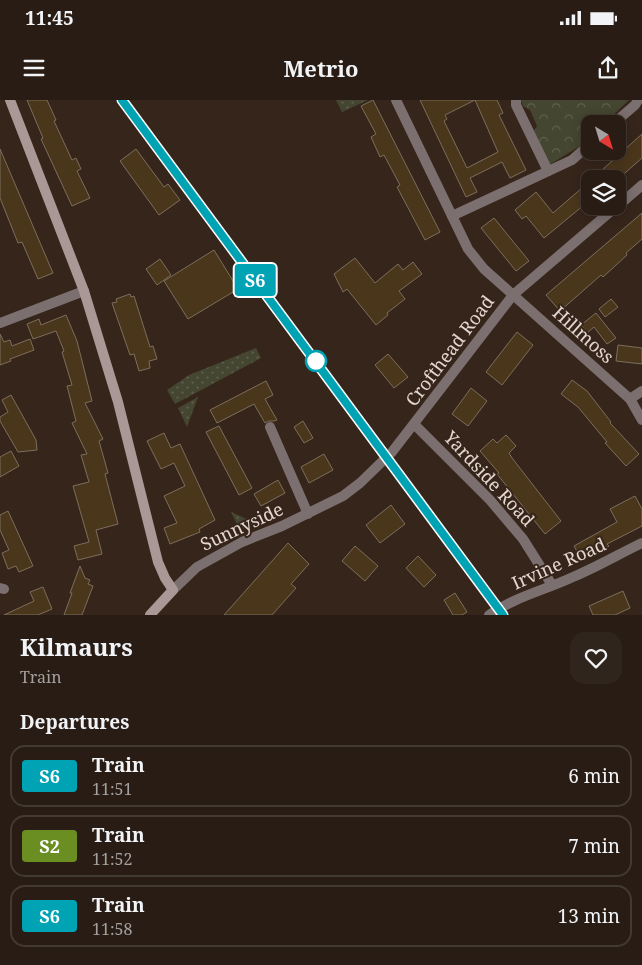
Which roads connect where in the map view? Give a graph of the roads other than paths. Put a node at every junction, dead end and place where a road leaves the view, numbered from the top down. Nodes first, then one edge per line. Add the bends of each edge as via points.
1 (10, 100) edge
2 (396, 100) edge
3 (516, 100) edge
4 (638, 100) edge
5 (623, 115) edge
6 (581, 152) edge
7 (548, 171) junction
8 (642, 185) edge
9 (626, 198) edge
10 (606, 215) edge
11 (452, 216) junction
12 (84, 291) junction
13 (513, 295) junction
14 (0, 323) edge
15 (642, 391) edge
16 (630, 399) junction
17 (642, 420) edge
18 (414, 424) junction
19 (270, 427) dead end
20 (308, 514) junction
21 (642, 543) edge
22 (552, 585) junction
23 (173, 590) junction
24 (150, 615) edge
25 (490, 615) edge

1 - 12 main road
2 - 11 street, Hillmoss
3 - 7 street
4 - 5 street
6 - 7 street
7 - 11 street
8 - 9 street, Crofthead Road
10 - 13 street, Crofthead Road
11 - 13 street, Hillmoss via 468,249 484,269
12 - 14 street
12 - 23 main road via 118,402 158,562
13 - 16 street, Hillmoss
13 - 18 street, Crofthead Road
15 - 16 street
16 - 17 street, Hillmoss
18 - 20 street, Crofthead Road via 384,461 360,483
18 - 22 street, Yardside Road via 490,500 523,539
19 - 20 street
20 - 23 street, Sunnyside via 242,542 198,566
21 - 22 street, Irvine Road
22 - 25 street, Irvine Road
23 - 24 main road, Sunnyside

